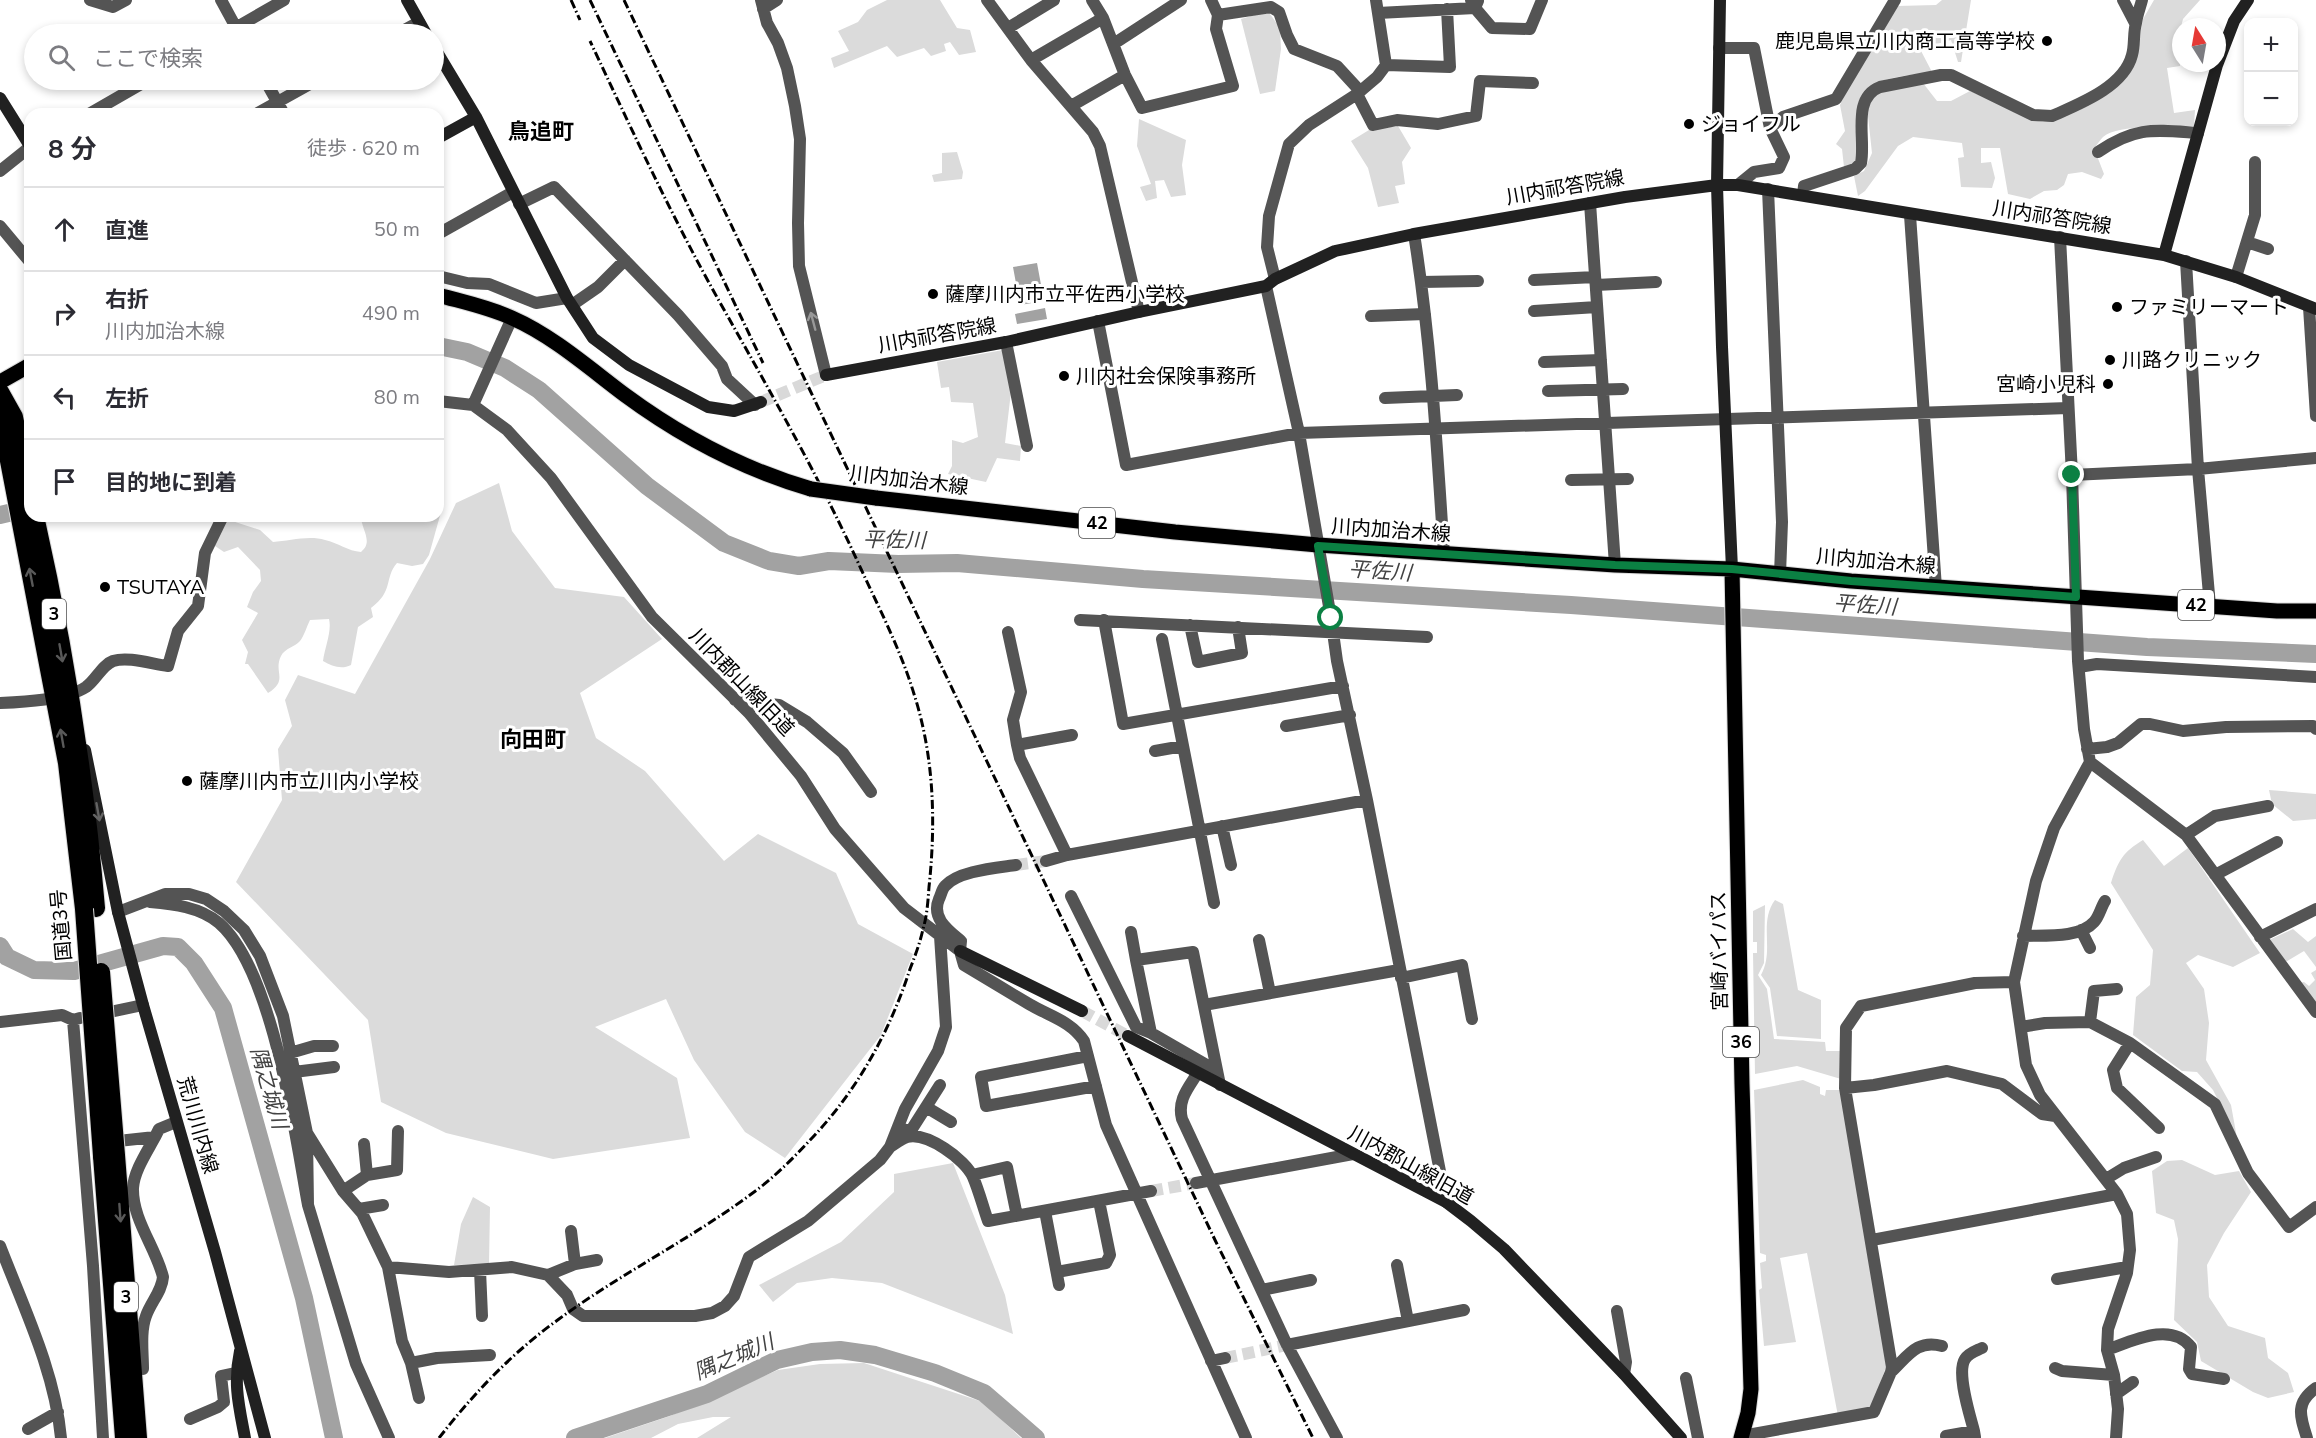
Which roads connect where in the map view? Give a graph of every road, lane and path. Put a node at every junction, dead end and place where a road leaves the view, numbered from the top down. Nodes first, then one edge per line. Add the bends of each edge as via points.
1 (90, 0) edge
2 (126, 0) edge
3 (221, 0) edge
4 (284, 0) edge
5 (407, 0) edge
6 (777, 0) edge
7 (987, 0) edge
8 (1054, 0) edge
9 (1092, 0) edge
10 (1181, 0) edge
11 (1211, 0) edge
12 (1376, 0) edge
13 (1542, 0) edge
14 (1720, 0) edge
15 (1895, 0) edge
16 (2123, 0) edge
17 (2142, 0) edge
18 (2248, 0) edge
19 (1474, 3) edge
20 (762, 4) edge
21 (1447, 9) junction
22 (1378, 13) junction
23 (1218, 15) junction
24 (1103, 18) junction
25 (419, 22) joint
26 (2135, 23) junction
27 (231, 24) edge
28 (246, 24) edge
29 (415, 24) edge
30 (1008, 28) junction
31 (1115, 43) junction
32 (1719, 48) junction
33 (1031, 60) junction
34 (444, 64) edge
35 (1386, 65) junction
36 (1125, 75) junction
37 (1533, 83) dead end
38 (132, 90) edge
39 (270, 90) edge
40 (299, 90) edge
41 (1358, 92) junction
42 (0, 98) edge
43 (277, 102) junction
44 (1071, 106) junction
45 (103, 108) edge
46 (266, 108) edge
47 (280, 108) edge
48 (476, 117) junction
49 (1770, 128) junction
50 (2198, 133) junction
51 (444, 135) edge
52 (24, 137) edge
53 (24, 152) edge
54 (2098, 152) dead end
55 (2254, 162) dead end
56 (0, 171) edge
57 (1717, 185) junction
58 (1738, 185) junction
59 (1768, 189) junction
60 (513, 192) junction
61 (1803, 195) junction
62 (1590, 203) junction
63 (519, 204) junction
64 (1910, 215) junction
65 (0, 226) edge
66 (444, 231) edge
67 (1414, 234) junction
68 (2060, 237) junction
69 (2247, 242) junction
70 (2268, 249) dead end
71 (24, 255) edge
72 (2164, 255) junction
73 (625, 261) junction
74 (2186, 261) junction
75 (444, 277) edge
76 (2236, 277) junction
77 (1534, 280) dead end
78 (1478, 281) dead end
79 (1596, 281) junction
80 (1421, 282) junction
81 (1656, 282) dead end
82 (1270, 283) junction
83 (444, 297) edge
84 (569, 301) junction
85 (1597, 307) junction
86 (2312, 308) edge
87 (1534, 311) dead end
88 (1139, 312) junction
89 (1425, 314) junction
90 (1371, 316) dead end
91 (512, 318) junction
92 (1098, 321) junction
93 (1006, 342) junction
94 (1601, 360) junction
95 (1544, 363) dead end
96 (24, 368) edge
97 (826, 375) joint
98 (0, 381) edge
99 (1623, 388) dead end
100 (1603, 389) junction
101 (1548, 391) dead end
102 (0, 392) edge
103 (1457, 395) dead end
104 (1433, 396) junction
105 (1385, 398) dead end
106 (444, 403) edge
107 (758, 403) joint
108 (473, 405) junction
109 (2068, 408) junction
110 (1924, 412) junction
111 (0, 414) edge
112 (1778, 416) junction
113 (2316, 416) edge
114 (1726, 418) junction
115 (1605, 422) junction
116 (1436, 428) junction
117 (1299, 433) junction
118 (1027, 446) dead end
119 (2316, 458) edge
120 (2198, 469) junction
121 (2072, 475) junction
122 (1628, 478) dead end
123 (1610, 479) junction
124 (1571, 480) dead end
125 (23, 485) edge
126 (220, 522) edge
127 (37, 525) edge
128 (1318, 546) junction
129 (1444, 555) junction
130 (1615, 565) junction
131 (1732, 569) junction
132 (1780, 573) junction
133 (1936, 588) junction
134 (2076, 603) junction
135 (2210, 606) junction
136 (2316, 611) edge
137 (1080, 620) dead end
138 (1104, 620) junction
139 (1190, 625) junction
140 (1238, 627) junction
141 (1008, 632) dead end
142 (1333, 632) junction
143 (1427, 637) dead end
144 (1162, 639) dead end
145 (2079, 664) junction
146 (2316, 677) edge
147 (1343, 686) junction
148 (62, 695) junction
149 (735, 700) junction
150 (0, 703) edge
151 (1177, 715) junction
152 (1350, 715) junction
153 (1286, 726) dead end
154 (2316, 729) edge
155 (1072, 735) dead end
156 (1017, 745) junction
157 (1183, 746) junction
158 (2087, 749) junction
159 (1155, 751) dead end
160 (2090, 762) junction
161 (871, 792) dead end
162 (1367, 800) junction
163 (2268, 806) dead end
164 (1222, 826) junction
165 (1200, 830) junction
166 (2186, 835) junction
167 (83, 842) junction
168 (2277, 842) dead end
169 (1067, 855) junction
170 (108, 861) junction
171 (1046, 861) tunnel mouth
172 (1016, 865) tunnel mouth
173 (1230, 865) dead end
174 (2215, 875) junction
175 (1071, 896) dead end
176 (145, 901) junction
177 (2105, 901) dead end
178 (1214, 903) dead end
179 (2316, 909) edge
180 (119, 917) junction
181 (2081, 930) junction
182 (1131, 932) dead end
183 (940, 936) junction
184 (2023, 936) junction
185 (2260, 937) junction
186 (1259, 940) dead end
187 (2090, 948) dead end
188 (960, 951) junction
189 (1136, 960) junction
190 (1400, 974) junction
191 (2014, 982) junction
192 (2116, 989) dead end
193 (1270, 993) junction
194 (141, 1001) junction
195 (1204, 1005) junction
196 (1082, 1011) tunnel mouth
197 (2316, 1012) edge
198 (1472, 1019) dead end
199 (73, 1020) junction
200 (0, 1022) edge
201 (2090, 1022) junction
202 (2021, 1028) junction
203 (1151, 1033) junction
204 (1128, 1036) tunnel mouth
205 (2130, 1042) junction
206 (333, 1046) dead end
207 (290, 1053) junction
208 (1088, 1056) junction
209 (334, 1067) dead end
210 (1201, 1068) junction
211 (1217, 1071) junction
212 (294, 1072) junction
213 (940, 1085) dead end
214 (1220, 1085) junction
215 (1096, 1086) junction
216 (1845, 1088) junction
217 (926, 1107) junction
218 (2055, 1116) junction
219 (176, 1122) junction
220 (951, 1122) dead end
221 (897, 1126) junction
222 (2159, 1128) dead end
223 (398, 1131) dead end
224 (307, 1132) junction
225 (908, 1135) junction
226 (155, 1137) junction
227 (83, 1144) junction
228 (364, 1144) dead end
229 (891, 1147) junction
230 (1353, 1154) junction
231 (109, 1156) junction
232 (2156, 1157) dead end
233 (330, 1171) junction
234 (308, 1175) junction
235 (367, 1175) junction
236 (972, 1175) junction
237 (2106, 1179) junction
238 (1212, 1180) junction
239 (1196, 1183) tunnel mouth
240 (344, 1191) junction
241 (1151, 1191) tunnel mouth
242 (1137, 1194) junction
243 (2117, 1194) junction
244 (1100, 1201) junction
245 (1446, 1202) junction
246 (308, 1205) junction
247 (383, 1205) dead end
248 (2316, 1207) edge
249 (359, 1209) junction
250 (1045, 1211) junction
251 (1017, 1216) junction
252 (571, 1231) dead end
253 (1872, 1240) junction
254 (0, 1246) edge
255 (597, 1260) dead end
256 (575, 1264) junction
257 (1397, 1265) dead end
258 (388, 1267) junction
259 (2127, 1267) junction
260 (480, 1270) junction
261 (548, 1275) junction
262 (2057, 1279) dead end
263 (1311, 1280) dead end
264 (1262, 1290) junction
265 (1464, 1310) dead end
266 (1617, 1311) dead end
267 (482, 1316) dead end
268 (1408, 1322) junction
269 (1287, 1345) junction
270 (1942, 1346) dead end
271 (1982, 1348) dead end
272 (240, 1350) junction
273 (2107, 1350) junction
274 (490, 1355) dead end
275 (1225, 1358) tunnel mouth
276 (1211, 1361) junction
277 (411, 1363) junction
278 (2055, 1368) dead end
279 (143, 1369) dead end
280 (1891, 1372) junction
281 (235, 1373) junction
282 (1624, 1374) junction
283 (2114, 1375) junction
284 (1686, 1378) dead end
285 (2224, 1380) dead end
286 (2133, 1382) dead end
287 (2316, 1388) edge
288 (2116, 1394) junction
289 (419, 1398) dead end
290 (58, 1412) junction
291 (190, 1419) dead end
292 (28, 1429) dead end
293 (1975, 1435) edge
294 (1946, 1436) dead end
295 (1742, 1437) edge
296 (61, 1438) edge
297 (103, 1438) edge
298 (124, 1438) edge
299 (138, 1438) edge
300 (245, 1438) edge
301 (265, 1438) edge
302 (389, 1438) edge
303 (1246, 1438) edge
304 (1337, 1438) edge
305 (1681, 1438) edge
306 (1698, 1438) edge
307 (2116, 1438) edge
308 (2307, 1438) edge

1 - 2 street via 113,8
3 - 27 street
4 - 28 street
5 - 25 main road
6 - 20 street
7 - 30 street
8 - 30 street
9 - 24 street
10 - 31 street
11 - 23 street
12 - 22 street
13 - 19 street via 1530,29 1492,28
14 - 32 main road
15 - 49 street via 1836,99 1783,117
16 - 26 street
17 - 26 street
18 - 50 main road via 2234,21 2217,65
19 - 21 street
97 -> 20 street via 799,266 800,139 787,68
21 - 22 street
21 - 35 street via 1450,67
22 - 35 street
23 - 36 street via 1216,29 1233,86 1142,108
23 - 41 street via 1271,7 1279,12 1294,49 1337,66
24 - 31 street
24 - 33 street
25 - 29 street
26 - 61 street via 2132,55 2112,85 2052,116 2033,115 1951,75 1872,90 1862,107 1861,163 1855,169 1804,186
30 - 33 street
31 - 36 street
32 - 49 street via 1754,48
32 - 57 main road
33 - 44 street
34 - 48 main road
35 - 41 street
36 - 44 street
37 - 41 street via 1480,81 1476,116 1438,124 1397,120 1373,124
38 - 45 street
39 - 43 street
40 - 43 street
41 - 82 street via 1309,124 1290,144 1269,216
42 - 52 main road
43 - 46 street
43 - 47 street
44 - 88 street via 1100,146
48 - 51 main road
48 - 60 main road
49 - 58 street via 1784,157 1779,168 1754,172
50 - 54 street via 2151,129 2117,139
50 - 72 main road
53 - 56 street
55 - 69 street via 2254,215
57 - 58 main road, 川内祁答院線
57 - 62 main road, 川内祁答院線
57 - 114 main road
58 - 59 main road, 川内祁答院線
59 - 61 main road, 川内祁答院線
59 - 112 street
60 - 63 main road
60 - 66 street
61 - 64 main road, 川内祁答院線
62 - 67 main road, 川内祁答院線
62 - 79 street
63 - 73 street via 554,187
63 - 84 main road
64 - 68 main road, 川内祁答院線
64 - 110 street
65 - 71 street
67 - 80 street
67 - 82 main road, 川内祁答院線 via 1335,251
68 - 72 main road, 川内祁答院線
68 - 109 street
69 - 70 street
69 - 76 street
72 - 74 main road, 川内祁答院線
73 - 84 street via 598,287
73 - 107 street via 678,315 722,366 727,379
74 - 76 main road, 川内祁答院線
74 - 120 street
75 - 84 street via 489,285 536,303
76 - 86 main road, 川内祁答院線
77 - 79 street
78 - 80 street
79 - 81 street
79 - 85 street
80 - 89 street
82 - 88 main road, 川内祁答院線
82 - 117 street
83 - 91 main road, 川内加治木線
84 - 107 main road via 593,338 629,365 697,403 734,411
85 - 87 street
85 - 94 street
86 - 113 street
88 - 92 main road, 川内祁答院線
89 - 90 street
89 - 104 street
91 - 108 street
91 - 128 main road, 川内加治木線 / 42, bridge via 710,450 754,471 811,489
92 - 93 main road, 川内祁答院線
92 - 117 street via 1126,465
93 - 97 main road, 川内祁答院線
93 - 118 street
94 - 95 street
94 - 100 street
96 - 98 main road
99 - 100 street
100 - 101 street
100 - 115 street
102 - 125 highway, 国道3号 / 3 via 14,417
103 - 104 street
104 - 105 street
104 - 116 street
106 - 108 street
108 - 149 street, 川内郡山線旧道 via 507,430 551,478 652,617
109 - 110 street
109 - 121 street
110 - 112 street
110 - 133 street
111 - 125 highway, 国道3号 / 3
112 - 114 street
112 - 132 street
114 - 115 street
114 - 131 main road
115 - 116 street
115 - 123 street
116 - 117 street
116 - 129 street
117 - 128 street
119 - 120 street
120 - 121 street
120 - 135 street
121 - 134 street
122 - 123 street
123 - 124 street
123 - 130 street
148 -> 125 highway, 国道3号 / 3 via 24,545
126 - 148 street via 205,553 198,606 178,631 168,666 112,661 86,687
127 -> 148 highway, 国道3号 / 3
128 - 129 main road, 川内加治木線 / 42
128 - 142 street
129 - 130 main road, 川内加治木線 / 42
130 - 131 main road, 川内加治木線 / 42
131 - 132 main road, 川内加治木線 / 42
131 - 295 main road, 宮崎バイパス / 36 via 1751,1359 1748,1413
132 - 133 main road, 川内加治木線 / 42
133 - 134 main road, 川内加治木線 / 42
134 - 135 main road, 川内加治木線 / 42
134 - 145 street
135 - 136 main road, 川内加治木線 / 42
137 - 138 street
138 - 139 street
138 - 151 street via 1123,724
139 - 140 street
139 - 140 street via 1198,662 1242,653
140 - 142 street
141 - 156 street via 1021,692 1013,720
142 - 143 street
142 - 147 street
144 - 151 street
145 - 146 street
145 - 158 street
147 - 151 street
147 - 152 street
148 - 150 street
148 - 167 highway, 国道3号 / 3
148 -> 170 main road, 荒川川内線 via 90,767
149 - 161 street via 779,705 807,722 843,753
149 - 183 street, 川内郡山線旧道 via 788,759 835,829 865,864 904,908
151 - 157 street
152 - 153 street
152 - 162 street
154 - 158 street via 2278,726 2183,731 2141,724 2118,743
155 - 156 street
156 - 169 street
157 - 159 street
157 - 165 street
158 - 160 street
160 - 166 street
160 - 184 street via 2054,828
162 - 164 street
162 - 190 street
163 - 166 street via 2215,816
164 - 165 street
164 - 173 street
165 - 169 street
165 - 178 street
166 - 174 street
167 - 170 main road
167 - 231 highway, 国道3号 / 3, bridge
168 - 174 street
169 - 171 street
170 - 180 main road, 荒川川内線
172 - 188 street via 963,875 945,886 937,903 937,916 961,940
174 - 185 street
175 - 203 street via 1136,1027
176 - 180 street
176 - 207 street via 165,894 189,894 206,899 244,930 260,956 283,1016
176 - 246 street via 200,911 234,939 247,962 282,1068
177 - 181 street via 2094,922
179 - 185 street
180 - 194 main road, 荒川川内線
181 - 184 street
181 - 187 street
182 - 189 street
183 - 188 street, 川内郡山線旧道
183 - 221 street via 946,1027 938,1051
184 - 191 street
185 - 197 street
186 - 193 street
188 - 196 main road, 川内郡山線旧道
188 - 208 street via 964,965 1078,1031
189 - 195 street via 1193,952
189 - 203 street
190 - 193 street
190 - 198 street via 1462,965
190 - 245 street
191 - 202 street
191 - 216 street via 1975,983 1861,1006 1846,1028
192 - 201 street via 2094,991
193 - 195 street
194 - 199 street
194 - 219 main road, 荒川川内線
195 - 211 street
199 - 200 street via 62,1016
199 - 227 street
201 - 202 street
201 - 205 street
202 - 218 street via 2026,1065
203 - 210 street
204 - 210 main road, 川内郡山線旧道
205 - 222 street via 2114,1070 2117,1088
205 - 248 street via 2215,1104 2248,1173 2289,1227
206 - 207 street via 314,1046
207 - 212 street
208 - 215 street
208 - 215 street via 981,1077 986,1106
209 - 212 street
210 - 211 street
210 - 214 main road, 川内郡山線旧道
210 - 238 street via 1179,1108
211 - 214 street
212 - 224 street
213 - 217 street
214 - 230 main road, 川内郡山線旧道
215 - 242 street via 1106,1125
216 - 218 street via 1947,1071 2002,1084 2042,1114
216 - 253 street
217 - 220 street
217 - 225 street
218 - 237 street
219 - 226 street via 159,1130
219 - 272 main road, 荒川川内線
221 - 225 street
221 - 229 street
223 - 235 street via 397,1170
224 - 233 street
224 - 234 street
225 - 229 street
225 - 236 street via 951,1153
226 - 227 street
226 - 279 street via 133,1187 138,1213 163,1277 142,1332
227 - 297 street
228 - 235 street
229 - 261 street via 808,1221 749,1257 734,1296 712,1313 583,1316 573,1309 567,1295
230 - 238 street
230 - 245 main road, 川内郡山線旧道
231 - 298 highway, 国道3号 / 3
231 -> 299 highway, 国道3号 / 3
232 - 237 street
233 - 234 street
233 - 240 street
234 - 246 street
235 - 240 street
236 - 251 street via 988,1221
236 - 251 street via 1007,1167
237 - 243 street
238 - 239 street
238 - 264 street
240 - 249 street
241 - 242 street
242 - 244 street
242 - 276 street
243 - 253 street
243 - 259 street via 2127,1214
244 - 250 street
244 - 250 street via 1110,1255 1106,1263 1058,1279
245 - 282 main road, 川内郡山線旧道 via 1504,1249
246 - 302 street via 356,1364
247 - 249 street
249 - 258 street
250 - 251 street
252 - 256 street
253 - 280 street
254 - 290 street via 38,1344
255 - 256 street
256 - 261 street
257 - 268 street
258 - 260 street via 449,1272
258 - 277 street via 402,1341
259 - 262 street
259 - 273 street via 2108,1329
260 - 261 street via 512,1267
260 - 267 street
263 - 264 street
264 - 269 street
265 - 268 street
266 - 282 street via 1626,1362
268 - 269 street
269 - 304 street
270 - 280 street via 1931,1343 1915,1348
271 - 293 street via 1964,1361 1963,1372
272 - 281 main road
272 - 301 main road, 荒川川内線
273 - 283 street
273 - 285 street via 2167,1333 2187,1341 2191,1347 2192,1374
274 - 277 street
275 - 276 street
276 - 303 street
277 - 289 street
278 - 283 street
280 - 295 street via 1874,1412
281 - 291 street via 221,1376 224,1402
281 - 300 main road
282 - 305 main road, 川内郡山線旧道
283 - 288 street
284 - 306 street
286 - 288 street
287 - 308 street via 2301,1405
288 - 307 street
290 - 292 street
290 - 296 street
293 - 294 street

